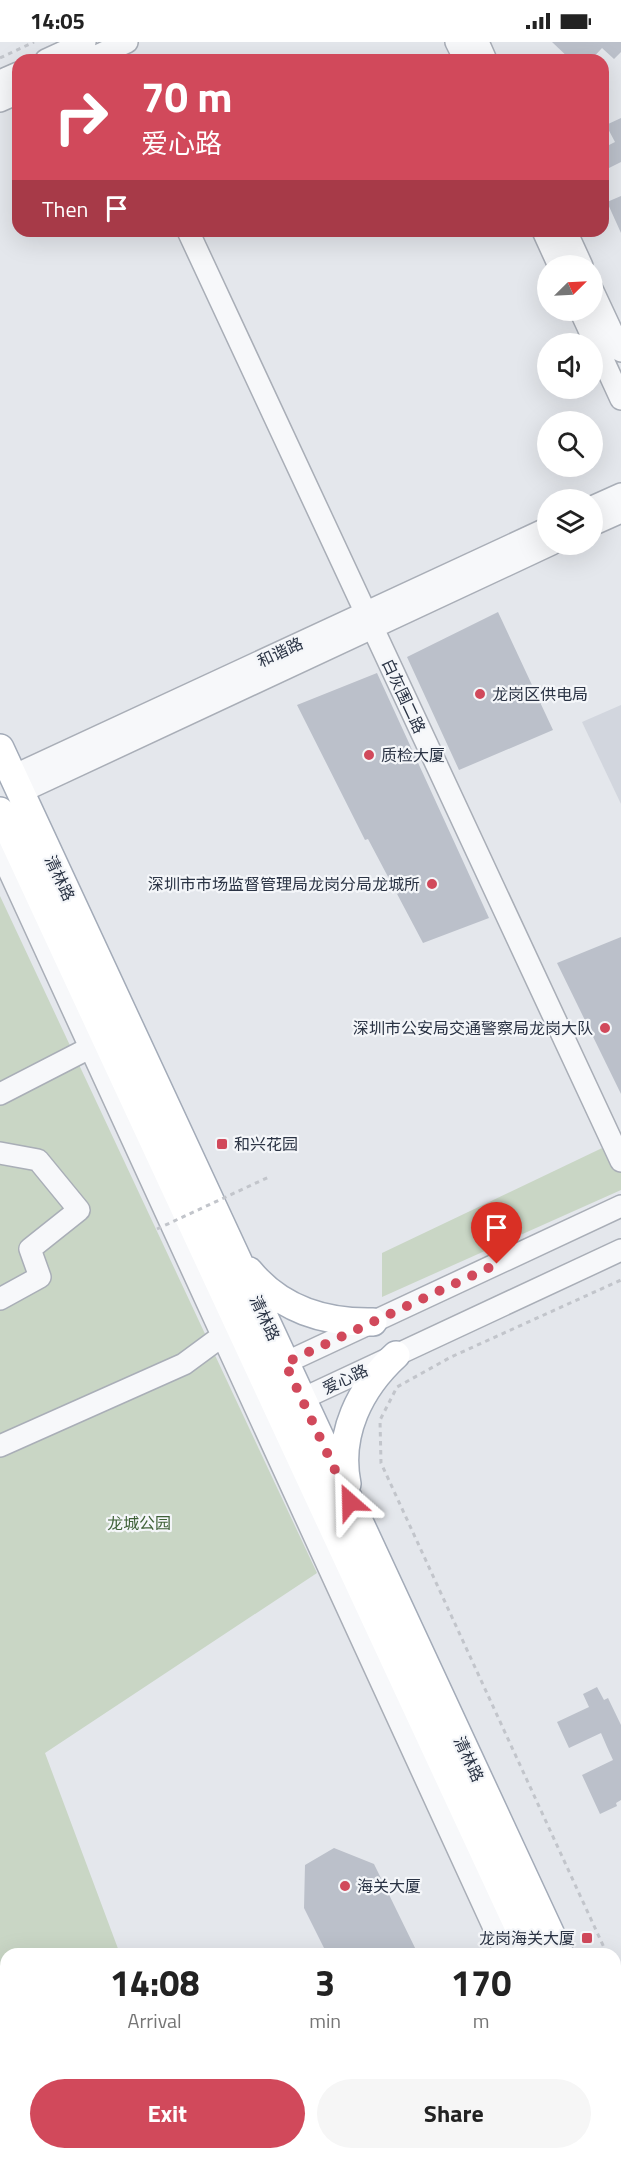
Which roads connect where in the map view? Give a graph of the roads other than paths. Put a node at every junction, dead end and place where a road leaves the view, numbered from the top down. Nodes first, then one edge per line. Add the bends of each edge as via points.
1 (85, 42) edge
2 (127, 42) edge
3 (59, 54) edge
4 (100, 54) edge
5 (191, 237) edge
6 (546, 237) edge
7 (569, 237) edge
8 (554, 255) edge
9 (577, 255) edge
10 (603, 313) edge
11 (585, 321) edge
12 (621, 351) edge
13 (621, 399) edge
14 (621, 494) edge
15 (603, 502) edge
16 (621, 512) edge
17 (603, 520) edge
18 (537, 534) edge
19 (537, 550) edge
20 (369, 620) junction
21 (0, 748) edge
22 (17, 784) junction
23 (0, 811) edge
24 (0, 851) edge
25 (98, 1044) junction
26 (0, 1094) edge
27 (0, 1153) edge
28 (621, 1161) edge
29 (621, 1206) edge
30 (621, 1250) edge
31 (234, 1252) junction
32 (0, 1299) edge
33 (373, 1322) junction
34 (222, 1336) junction
35 (396, 1355) junction
36 (285, 1363) junction
37 (270, 1393) junction
38 (302, 1399) junction
39 (0, 1446) edge
40 (350, 1502) junction
41 (503, 1948) edge
42 (528, 1948) edge
43 (557, 1948) edge

1 - 3 street
2 - 4 street
5 - 20 street, 白灰围二路
6 - 8 street
7 - 9 street
10 - 12 street
11 - 13 street
14 - 15 street
16 - 17 street
18 - 20 street, 和谐路
19 - 20 street, 和谐路
20 - 22 street, 和谐路
20 - 28 street, 白灰围二路
21 - 22 main road, 清林路
22 - 31 main road, 清林路
23 - 25 main road, 清林路
24 - 25 street
25 - 26 street
25 - 34 street
25 - 37 main road, 清林路
27 - 32 street via 38,1160 79,1210 30,1249 40,1277
29 - 33 street
30 - 35 street, 爱心路
31 - 33 main road via 257,1280 281,1300 305,1312 350,1323
31 - 36 main road, 清林路
33 - 36 street
34 - 39 street via 183,1364
34 - 41 street
35 - 38 street, 爱心路
35 - 40 main road via 380,1370 354,1410 346,1437 344,1467
36 - 37 street
36 - 38 main road, 清林路
37 - 38 street, 爱心路
37 - 42 main road, 清林路
38 - 40 main road, 清林路
40 - 43 main road, 清林路

